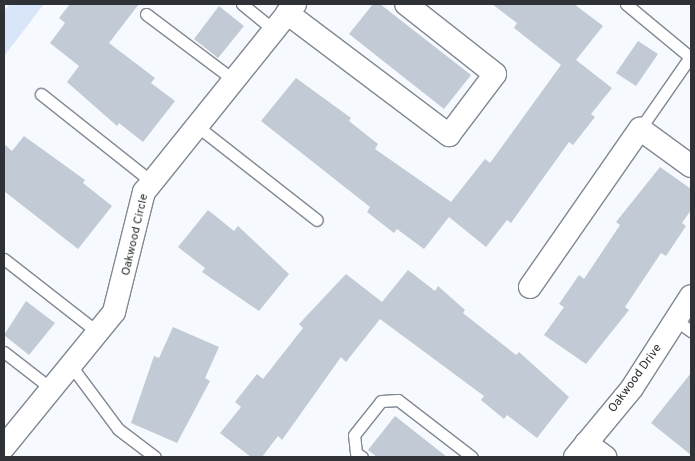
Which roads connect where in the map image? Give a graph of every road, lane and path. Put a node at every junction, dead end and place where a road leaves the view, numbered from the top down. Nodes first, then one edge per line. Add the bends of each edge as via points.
1 (242, 4) edge
2 (406, 4) edge
3 (626, 4) edge
4 (146, 14) dead end
5 (286, 16) edge
6 (234, 80) junction
7 (41, 94) dead end
8 (197, 126) junction
9 (640, 129) junction
10 (691, 166) edge
11 (152, 182) junction
12 (316, 220) dead end
13 (4, 259) edge
14 (530, 287) dead end
15 (691, 296) edge
16 (684, 326) edge
17 (100, 334) junction
18 (4, 352) edge
19 (72, 367) junction
20 (53, 390) junction
21 (4, 447) edge
22 (580, 450) edge
23 (155, 457) edge
24 (362, 457) edge
25 (472, 457) edge
26 (605, 457) edge

1 - 5 lane
2 - 5 street via 494,74 448,135
3 - 9 lane via 690,57
4 - 6 lane
5 - 6 street, Oakwood Circle
6 - 8 street, Oakwood Circle
7 - 11 lane
8 - 11 street, Oakwood Circle
8 - 12 lane
9 - 10 street
9 - 14 street
11 - 17 street, Oakwood Circle via 144,192 124,286
13 - 17 lane
15 - 16 street, Oakwood Drive
16 - 22 street, Oakwood Drive
17 - 19 street, Oakwood Circle
18 - 20 lane
19 - 20 street, Oakwood Circle
19 - 23 lane via 118,429
20 - 21 street, Oakwood Circle
22 - 26 street
24 - 25 lane via 356,453 354,435 381,401 398,400

